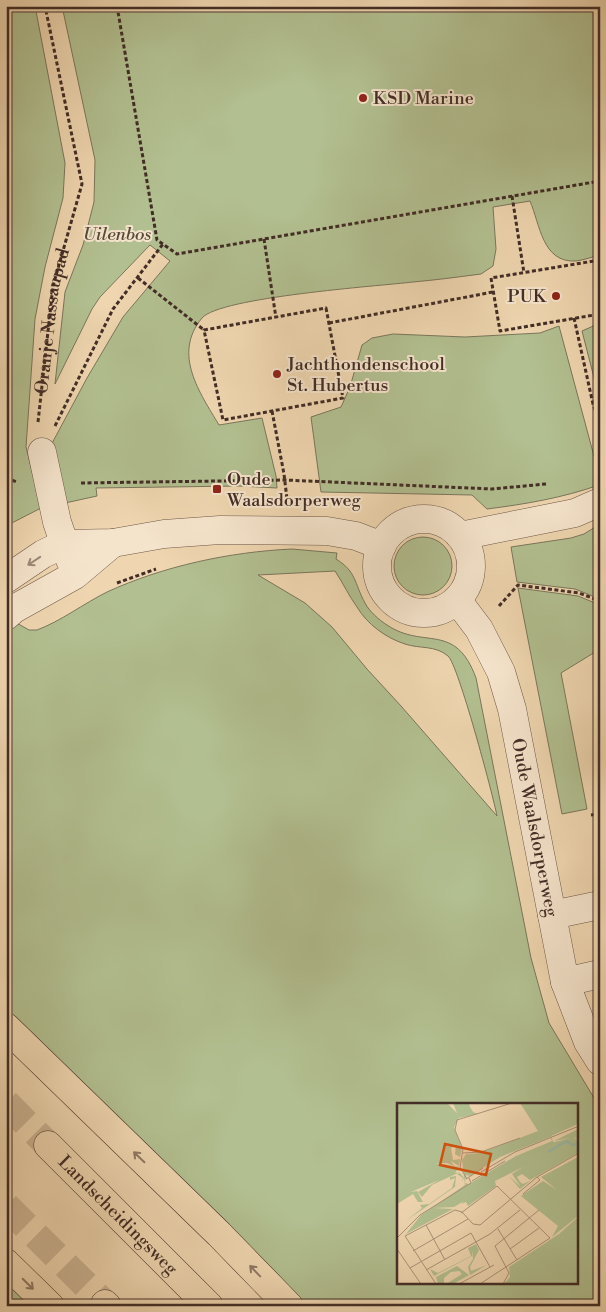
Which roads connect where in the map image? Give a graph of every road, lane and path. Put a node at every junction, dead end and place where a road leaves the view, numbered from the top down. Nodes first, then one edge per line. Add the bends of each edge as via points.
1 (45, 6) edge
2 (117, 6) edge
3 (600, 180) edge
4 (512, 196) junction
5 (264, 239) junction
6 (163, 244) junction
7 (600, 260) edge
8 (524, 273) junction
9 (138, 278) junction
10 (493, 292) junction
11 (600, 314) edge
12 (276, 318) junction
13 (574, 318) junction
14 (329, 323) junction
15 (204, 330) junction
16 (272, 411) junction
17 (600, 425) edge
18 (42, 452) junction
19 (6, 478) edge
20 (285, 480) junction
21 (547, 484) dead end
22 (49, 486) junction
23 (600, 502) edge
24 (289, 530) junction
25 (460, 536) junction
26 (113, 543) junction
27 (64, 544) junction
28 (382, 546) junction
29 (75, 575) junction
30 (6, 579) edge
31 (457, 600) junction
32 (600, 601) edge
33 (6, 616) edge
34 (479, 629) junction
35 (600, 814) edge
36 (591, 815) dead end
37 (600, 905) edge
38 (552, 915) junction
39 (600, 974) edge
40 (565, 982) junction
41 (7, 1032) edge
42 (600, 1061) edge
43 (48, 1145) tunnel mouth
44 (6, 1263) edge
45 (50, 1306) edge
46 (208, 1306) edge
47 (289, 1306) edge

1 - 18 path, Oranje Nassaupad via 82,184 53,286 37,419
2 - 6 path via 157,240
3 - 4 path
4 - 5 path
4 - 8 path
5 - 6 path via 177,254
5 - 12 path
6 - 9 path
7 - 8 path
8 - 10 path via 491,278
9 - 15 path
9 - 18 path via 114,309
10 - 13 path via 500,331
10 - 14 path
11 - 13 path
12 - 14 path via 326,308
12 - 15 path
13 - 17 path
14 - 16 path via 343,398
15 - 16 path via 223,420
16 - 20 path
18 - 22 street
19 - 22 path via 26,485
20 - 21 path via 492,489
20 - 22 path
20 - 24 path
22 - 27 street
23 - 25 street via 575,513
24 - 26 street via 164,534
24 - 28 street via 327,530
25 - 28 street via 434,520 419,520 404,524 391,533
25 - 31 street via 468,548 471,562 466,589
26 - 27 street
26 - 29 street
27 - 29 street
27 -> 30 street
28 - 31 street via 378,574 391,600 417,613 432,613
29 - 33 street
31 - 34 street, Oude Waalsdorperweg
32 - 34 path via 579,593 518,585
34 - 38 street, Oude Waalsdorperweg via 501,672 512,709
35 - 36 path
37 - 38 street
38 - 40 street, Oude Waalsdorperweg
39 - 40 street
40 - 42 street, Oude Waalsdorperweg via 588,1042
47 -> 41 main road via 219,1234
43 - 46 main road, Landscheidingsweg
44 -> 45 main road

